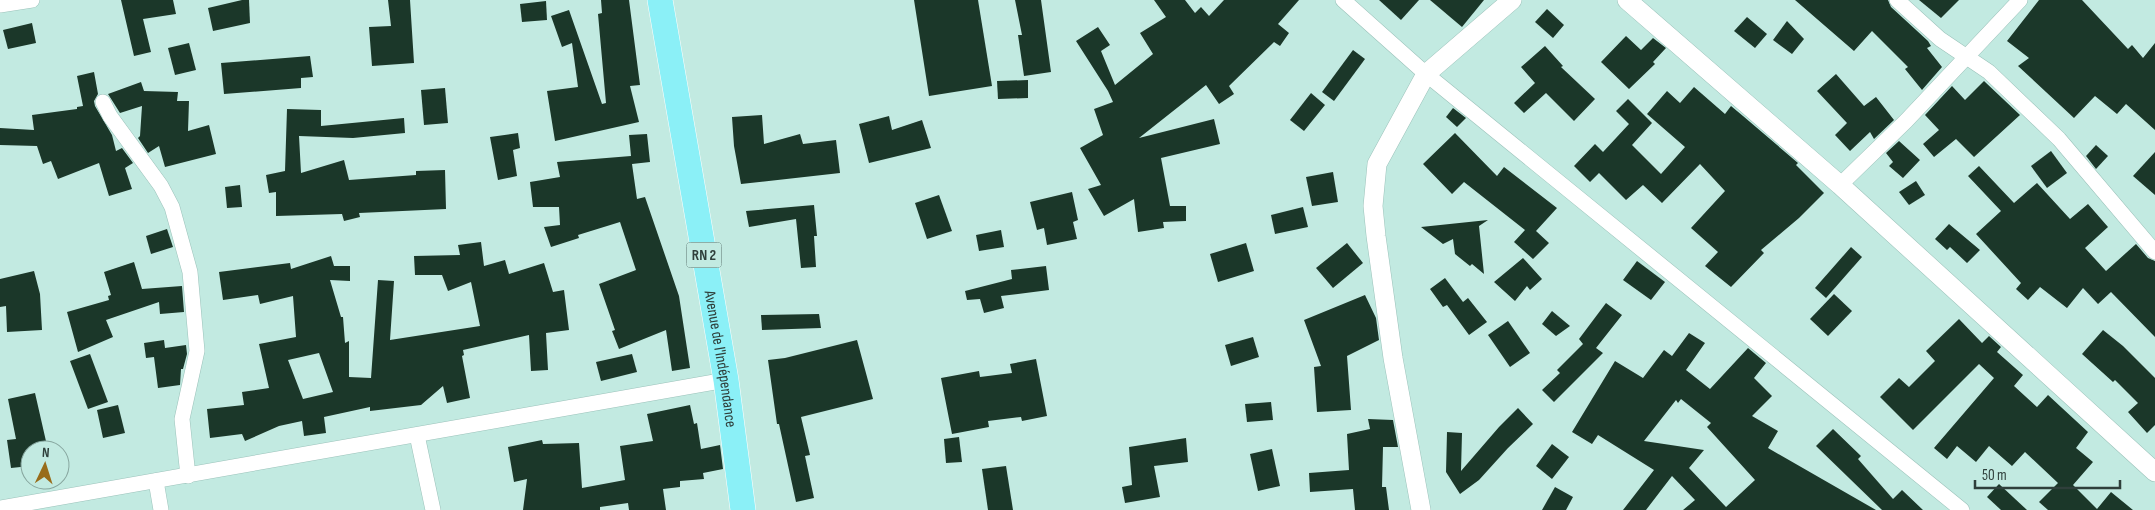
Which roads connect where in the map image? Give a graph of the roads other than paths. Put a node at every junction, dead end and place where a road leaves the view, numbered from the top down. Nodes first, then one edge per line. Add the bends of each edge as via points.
1 (32, 0) edge
2 (660, 0) edge
3 (1343, 0) edge
4 (1512, 0) edge
5 (1627, 0) edge
6 (1897, 0) edge
7 (2020, 0) edge
8 (0, 5) edge
9 (1967, 57) junction
10 (1426, 74) junction
11 (103, 102) dead end
12 (1840, 185) junction
13 (2155, 252) edge
14 (726, 380) junction
15 (417, 435) junction
16 (2155, 472) edge
17 (188, 476) junction
18 (156, 481) junction
19 (0, 508) edge
20 (161, 510) edge
21 (433, 510) edge
22 (744, 510) edge
23 (1420, 510) edge
24 (1962, 510) edge

1 - 8 street
2 - 14 main road, Avenue de l'Indépendance / RN 2
3 - 10 street
4 - 10 street
5 - 12 street
6 - 9 street via 1940,39
7 - 9 street
9 - 12 street
9 - 13 street via 1989,72 2059,139
10 - 23 street via 1377,164 1373,206 1393,358
10 - 24 street
11 - 17 street via 172,207 190,272 197,351 182,419
12 - 16 street
14 - 15 street
14 - 22 main road, Avenue de l'Indépendance / RN 2
15 - 17 street
15 - 21 street
17 - 18 street
18 - 19 street
18 - 20 street

